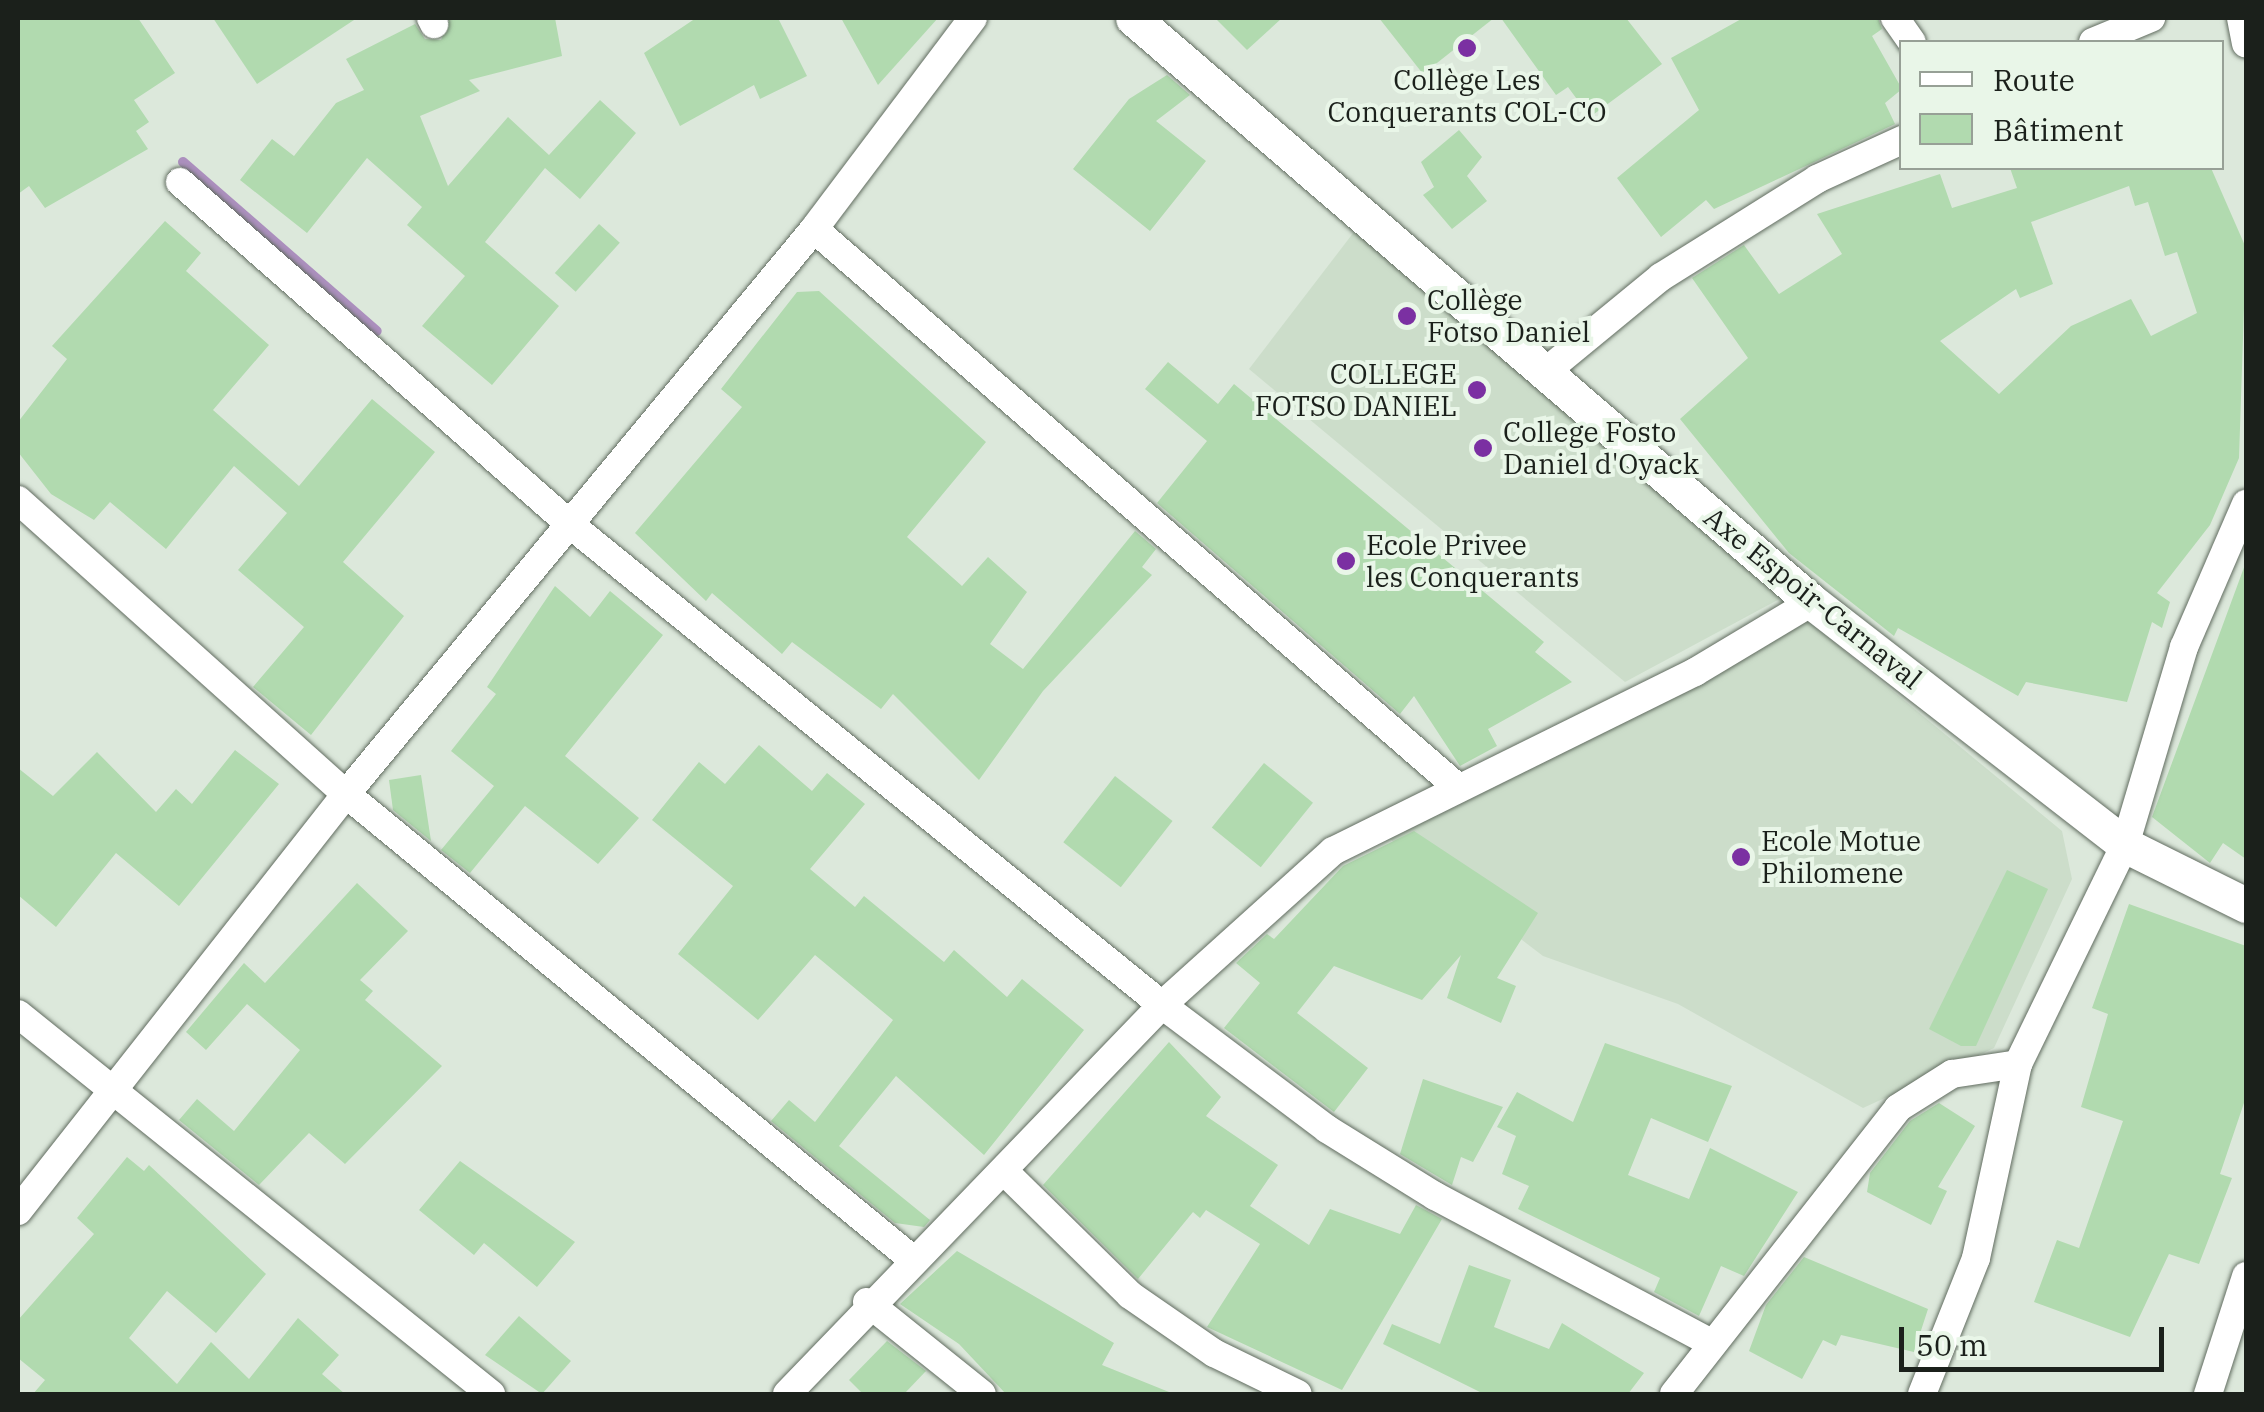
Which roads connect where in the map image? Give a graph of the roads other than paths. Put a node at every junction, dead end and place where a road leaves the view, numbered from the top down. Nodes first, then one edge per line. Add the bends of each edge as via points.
1 (973, 18) edge
2 (1133, 18) edge
3 (1895, 18) edge
4 (2151, 18) edge
5 (2242, 18) edge
6 (1911, 40) edge
7 (2098, 40) edge
8 (2246, 44) edge
9 (1899, 141) edge
10 (180, 182) dead end
11 (814, 229) junction
12 (1544, 373) junction
13 (18, 500) edge
14 (2246, 504) edge
15 (572, 526) junction
16 (1812, 602) junction
17 (1456, 786) junction
18 (346, 794) junction
19 (2125, 845) junction
20 (2246, 905) edge
21 (1162, 1004) junction
22 (18, 1014) edge
23 (2018, 1064) junction
24 (112, 1092) junction
25 (1005, 1172) junction
26 (18, 1211) edge
27 (912, 1259) junction
28 (2246, 1276) edge
29 (867, 1302) junction
30 (1712, 1343) junction
31 (490, 1394) edge
32 (786, 1394) edge
33 (982, 1394) edge
34 (1298, 1394) edge
35 (1674, 1394) edge
36 (1922, 1394) edge
37 (2208, 1394) edge

1 - 11 street
2 - 12 street, Axe Espoir-Carnaval
3 - 6 street
4 - 7 street
5 - 8 street
9 - 12 street via 1818,179 1661,278
10 - 15 street
11 - 15 street
11 - 17 street
12 - 16 street, Axe Espoir-Carnaval
13 - 18 street
14 - 19 street via 2184,647
15 - 18 street
15 - 21 street
16 - 17 street via 1695,672
16 - 19 street, Axe Espoir-Carnaval
17 - 21 street via 1333,851
18 - 24 street
18 - 27 street
19 - 20 street, Axe Espoir-Carnaval
19 - 23 street
21 - 25 street
21 - 30 street via 1435,1196
22 - 24 street
23 - 30 street via 1952,1074 1898,1108
23 - 36 street via 1976,1258
24 - 26 street
24 - 31 street
25 - 27 street
25 - 34 street via 1130,1295 1214,1354
27 - 29 street
28 - 37 street
29 - 32 street
29 - 33 street
30 - 35 street

